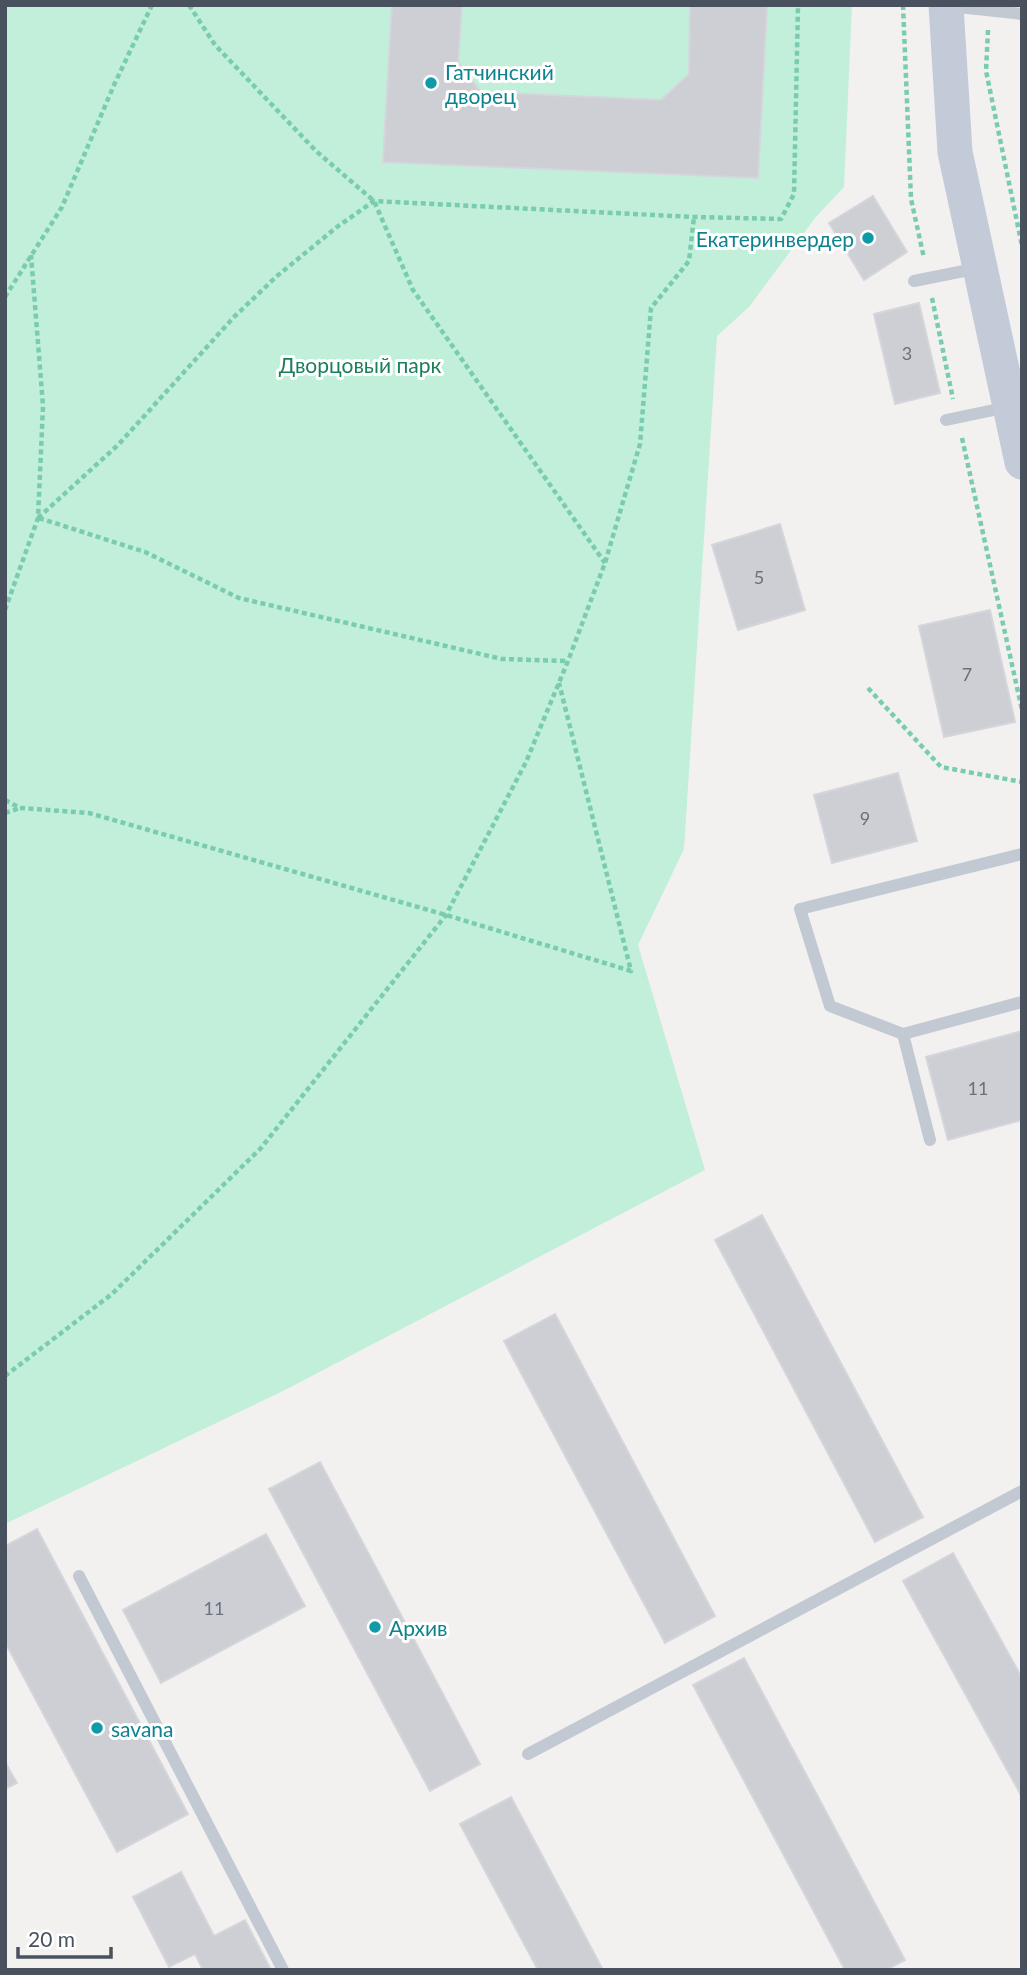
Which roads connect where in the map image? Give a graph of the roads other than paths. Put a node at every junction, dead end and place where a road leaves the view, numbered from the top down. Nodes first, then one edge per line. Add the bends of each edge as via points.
1 (946, 6) edge
2 (1022, 14) edge
3 (980, 268) junction
4 (914, 281) dead end
5 (1010, 406) junction
6 (952, 419) road end
7 (1022, 462) edge
8 (1022, 854) edge
9 (1022, 1002) edge
10 (903, 1034) junction
11 (930, 1140) dead end
12 (1022, 1491) edge
13 (79, 1576) dead end
14 (528, 1754) dead end
15 (283, 1970) edge

1 - 2 lane
1 - 3 main road via 955,152
3 - 4 lane
3 - 5 main road
5 - 6 lane
5 - 7 main road
8 - 10 lane via 800,909 830,1006
9 - 10 lane
10 - 11 lane
12 - 14 lane
13 - 15 lane

